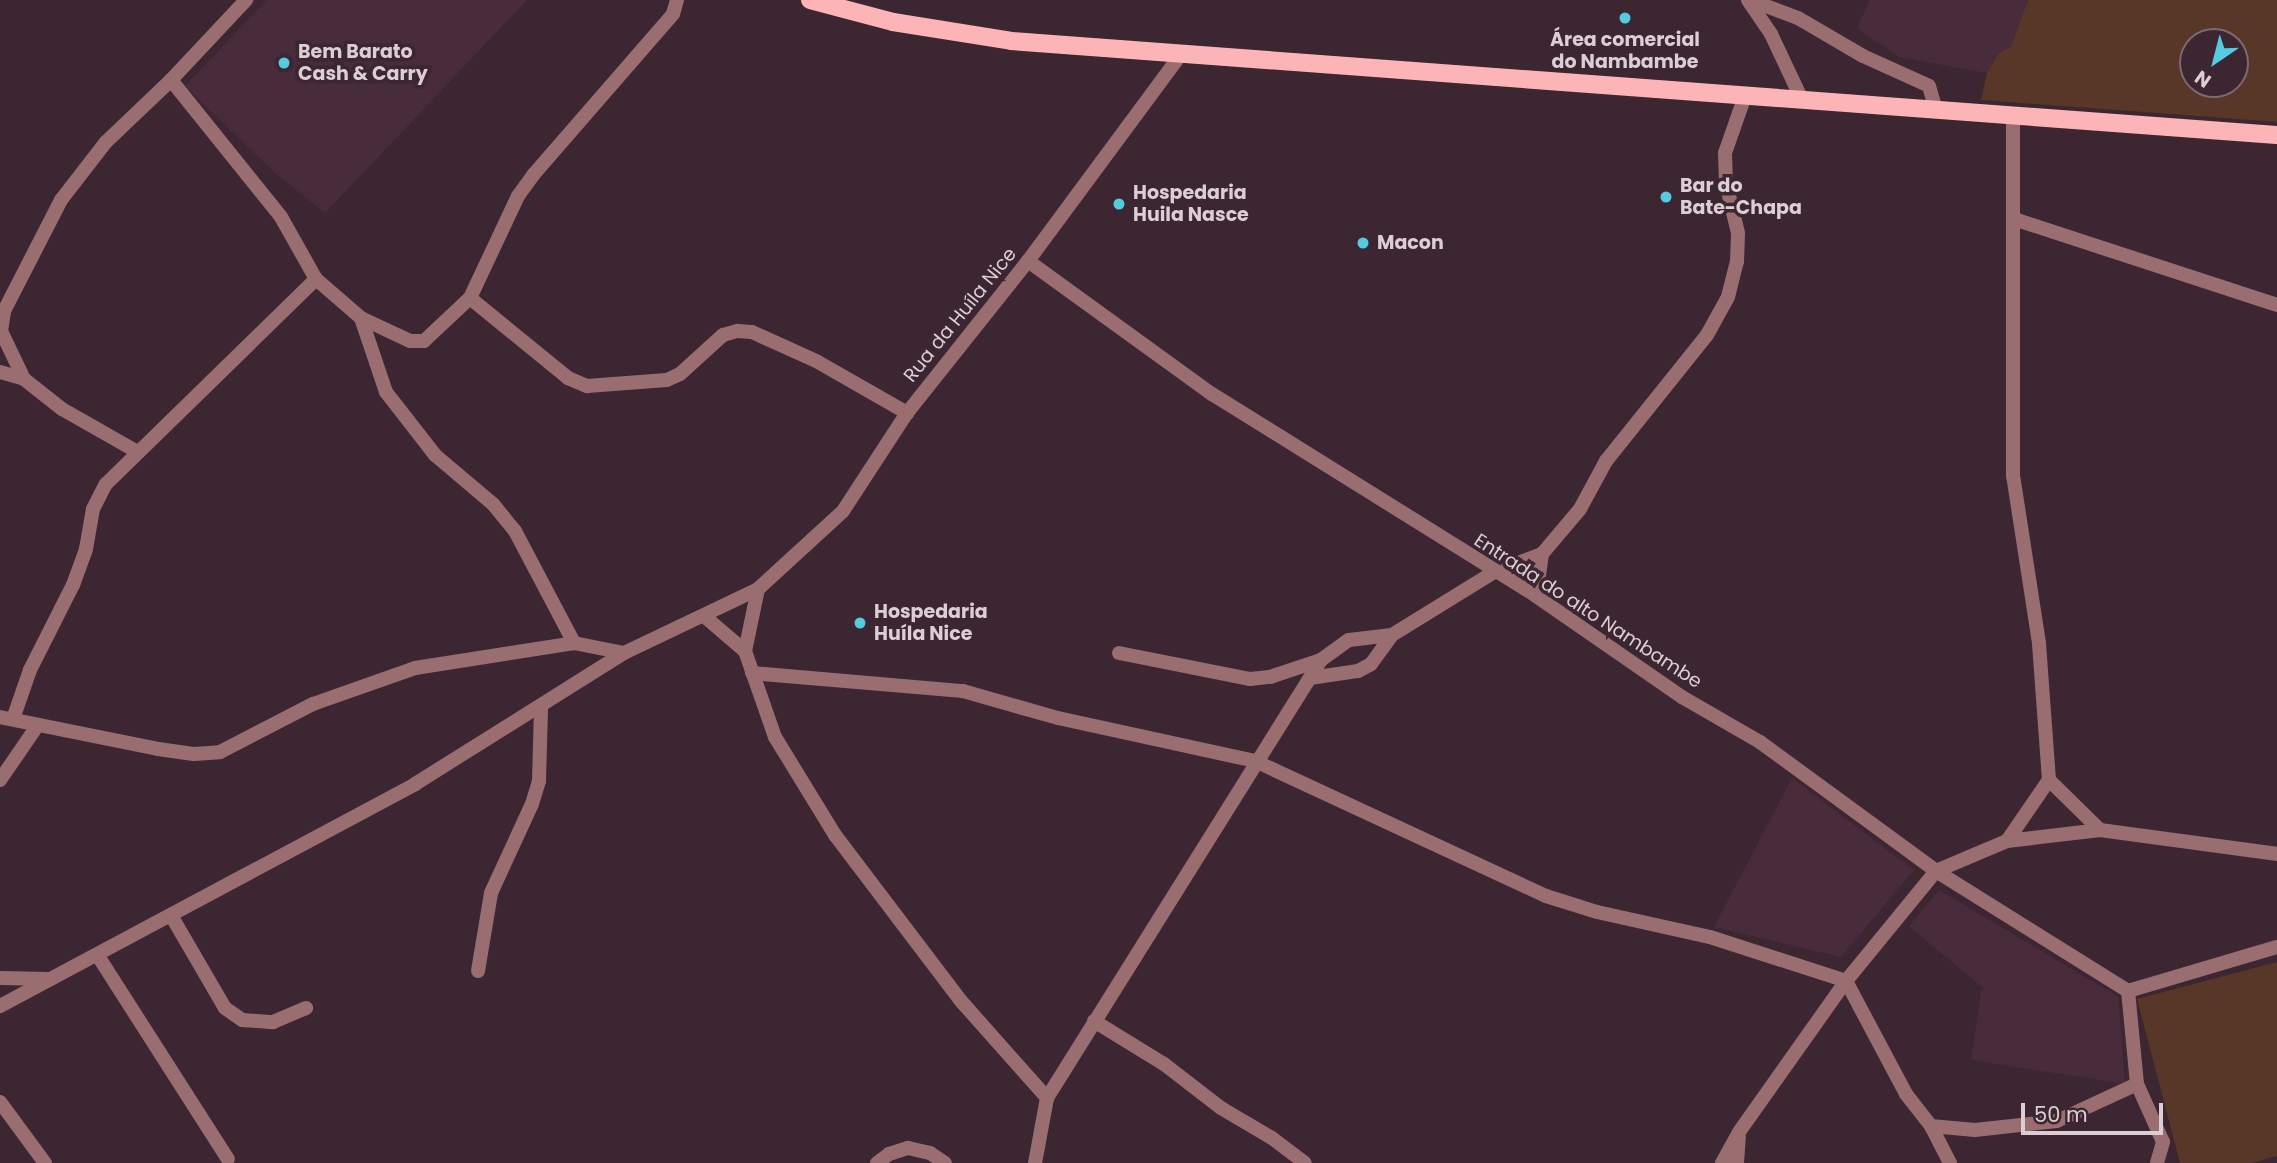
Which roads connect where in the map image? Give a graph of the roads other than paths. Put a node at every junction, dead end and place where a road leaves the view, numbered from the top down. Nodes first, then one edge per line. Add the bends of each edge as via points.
1 (246, 0) edge
2 (677, 0) edge
3 (810, 0) edge
4 (1749, 0) edge
5 (1181, 54) junction
6 (171, 80) junction
7 (1745, 96) junction
8 (1802, 100) junction
9 (1936, 110) junction
10 (2013, 117) junction
11 (2277, 135) edge
12 (2014, 219) junction
13 (1028, 261) junction
14 (316, 279) junction
15 (470, 298) junction
16 (2277, 305) edge
17 (361, 318) junction
18 (0, 372) edge
19 (24, 379) junction
20 (907, 413) junction
21 (136, 451) junction
22 (1542, 554) junction
23 (1494, 572) junction
24 (758, 589) junction
25 (1536, 596) junction
26 (704, 616) junction
27 (1392, 635) junction
28 (574, 643) junction
29 (744, 651) junction
30 (624, 653) junction
31 (1119, 653) dead end
32 (1321, 660) junction
33 (752, 673) junction
34 (1310, 678) junction
35 (541, 708) junction
36 (6, 718) edge
37 (38, 725) junction
38 (1255, 761) junction
39 (0, 780) edge
40 (2049, 780) junction
41 (2100, 830) junction
42 (2007, 841) junction
43 (2277, 854) edge
44 (1936, 872) junction
45 (172, 917) junction
46 (2277, 947) edge
47 (98, 956) junction
48 (478, 971) dead end
49 (0, 978) edge
50 (55, 979) junction
51 (1846, 981) junction
52 (2128, 991) junction
53 (0, 1006) edge
54 (306, 1008) dead end
55 (1094, 1021) junction
56 (2137, 1084) junction
57 (1047, 1098) junction
58 (0, 1102) edge
59 (1931, 1126) junction
60 (1739, 1132) junction
61 (228, 1159) dead end
62 (1947, 1162) edge
63 (45, 1163) edge
64 (877, 1163) edge
65 (945, 1163) edge
66 (1035, 1163) edge
67 (1305, 1163) edge
68 (1723, 1163) edge
69 (1737, 1163) edge
70 (2157, 1163) edge

1 - 6 street
2 - 15 street via 673,14 518,196
3 - 5 main road via 893,22 1011,41
4 - 8 street via 1771,34
4 - 9 street via 1798,18 1863,56 1928,86
5 - 7 main road
5 - 13 street, Rua da Huíla Nice
6 - 14 street via 281,217
6 - 19 street via 106,142 61,200 4,311 1,331
7 - 8 main road
7 - 22 street via 1725,153 1726,183 1738,233 1728,297 1707,335 1613,452 1580,509
8 - 9 main road
9 - 10 main road
10 - 11 main road
10 - 12 street
12 - 16 street
12 - 40 street via 2012,476 2039,643
13 - 20 street, Rua da Huíla Nice
13 - 23 street, Entrada do alto Nambambe via 1212,394
14 - 17 street
14 - 21 street
15 - 17 street via 424,341 410,341
15 - 20 street via 568,378 587,386 667,380 723,335 752,332 818,362
17 - 28 street via 386,391 435,455 493,503 515,531
18 - 19 street
19 - 21 street via 62,409
20 - 24 street, Rua da Huíla Nice via 843,511
21 - 36 street via 106,484 93,509 73,585
22 - 23 street
22 - 25 street
23 - 25 street, Entrada do alto Nambambe
23 - 27 street
24 - 26 street, Rua da Huíla Nice
24 - 29 street
25 - 44 street, Entrada do alto Nambambe via 1682,697 1793,764
26 - 29 street
26 - 30 street, Rua da Huíla Nice
27 - 32 street via 1349,640
27 - 34 street via 1371,664 1359,671
28 - 30 street
28 - 37 street via 415,668 313,704 220,752 158,749
29 - 33 street
30 - 35 street, Rua da Huíla Nice
31 - 32 street via 1250,679
32 - 34 street
33 - 38 street via 963,691 1058,718
33 - 57 street via 775,737 835,835 961,1001
34 - 38 street
35 - 45 street, Rua da Huíla Nice via 415,784
35 - 48 street via 539,781 491,893
36 - 37 street
37 - 39 street
38 - 51 street via 1546,896 1710,937
38 - 55 street
40 - 41 street
40 - 42 street
41 - 42 street
41 - 43 street
42 - 44 street
44 - 51 street
44 - 52 street, Entrada do alto Nambambe
45 - 47 street, Rua da Huíla Nice
45 - 54 street via 225,1008 242,1020 272,1022
46 - 52 street
47 - 50 street, Rua da Huíla Nice
47 - 61 street
49 - 50 street
50 - 53 street, Rua da Huíla Nice
51 - 59 street via 1906,1094
51 - 60 street
52 - 56 street
55 - 57 street
55 - 67 street
56 - 59 street via 2057,1121 1975,1130
56 - 70 street via 2163,1142
57 - 66 street
58 - 63 street
59 - 62 street
60 - 68 street
60 - 69 street
64 - 65 street via 908,1148 930,1153

